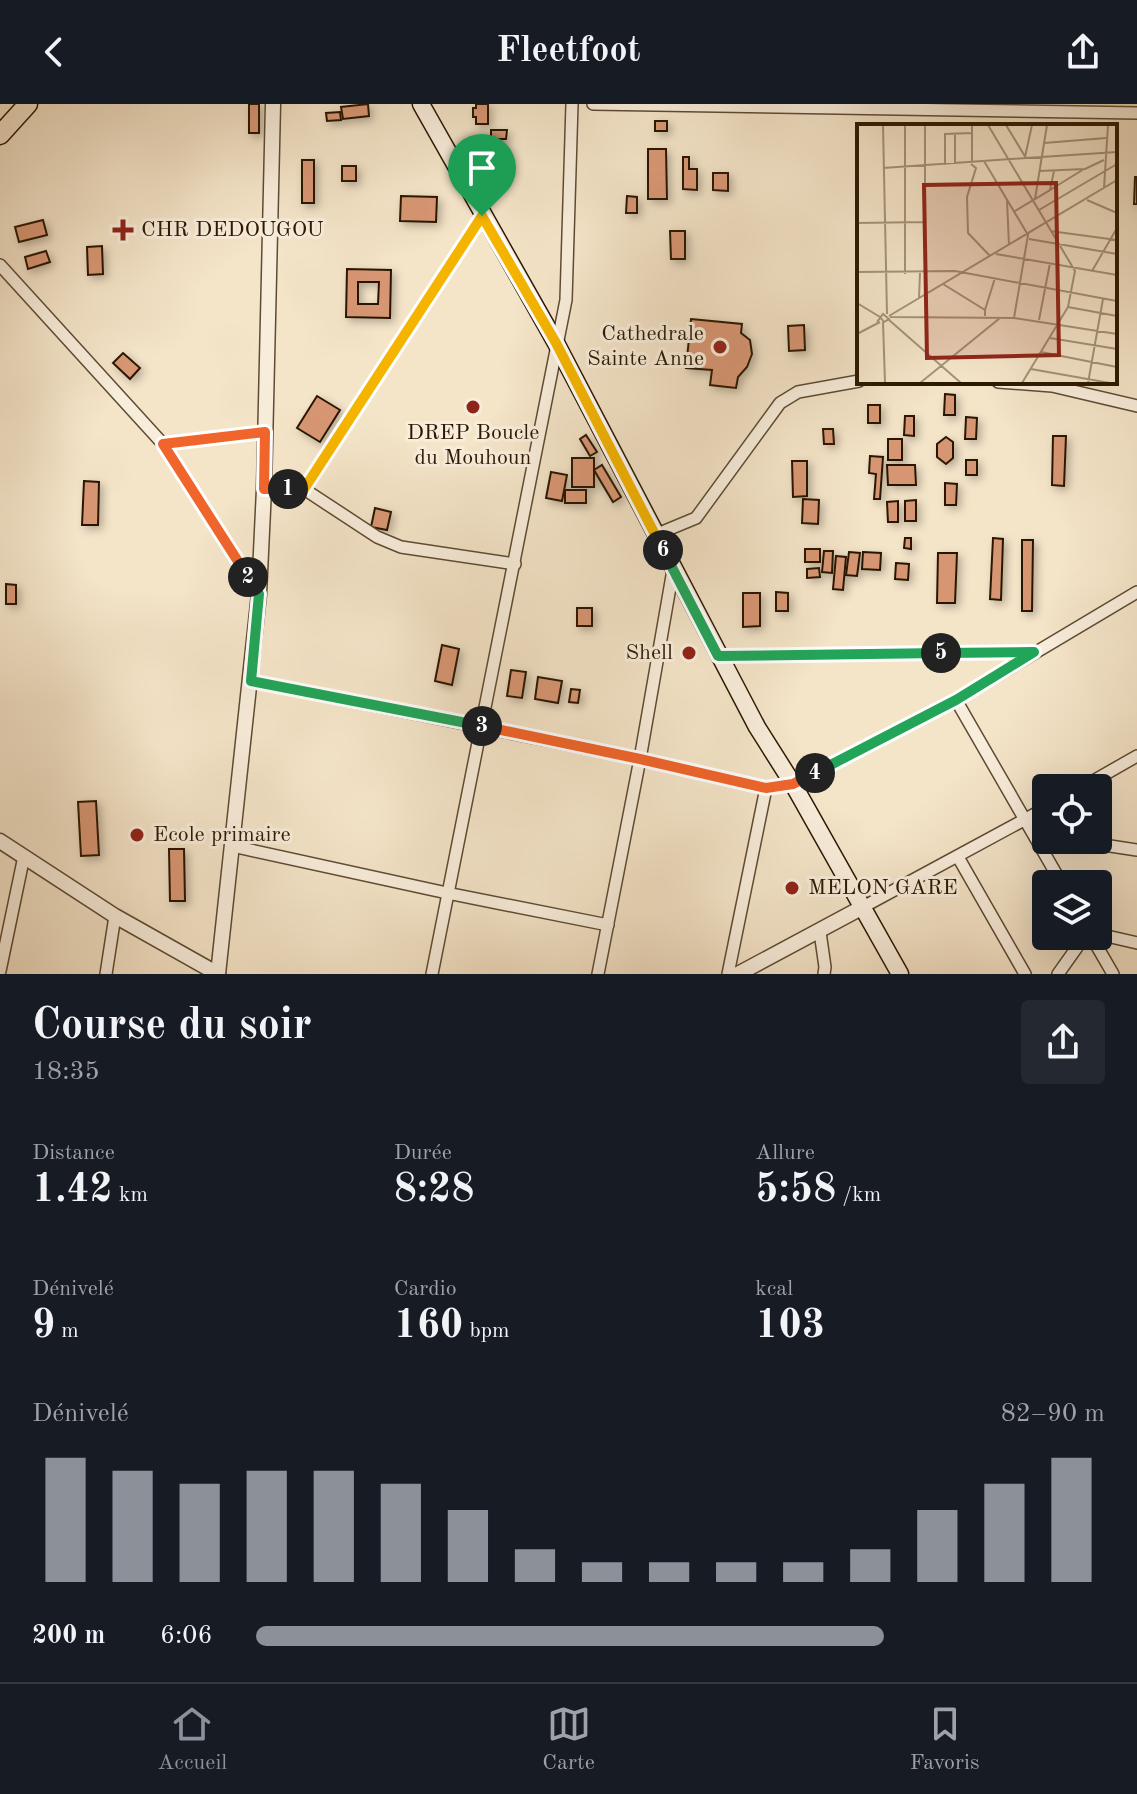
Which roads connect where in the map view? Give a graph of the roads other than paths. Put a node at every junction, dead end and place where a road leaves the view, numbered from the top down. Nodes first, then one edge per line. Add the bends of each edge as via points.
1 (28, 104) edge
2 (273, 104) edge
3 (421, 104) edge
4 (572, 104) edge
5 (593, 104) edge
6 (894, 106) edge
7 (1137, 113) edge
8 (0, 135) edge
9 (482, 216) junction
10 (1, 268) edge
11 (556, 343) junction
12 (857, 381) edge
13 (1025, 384) edge
14 (1137, 406) edge
15 (265, 432) junction
16 (163, 444) junction
17 (264, 489) junction
18 (304, 489) junction
19 (655, 535) junction
20 (515, 564) junction
21 (673, 570) junction
22 (1137, 592) edge
23 (259, 594) junction
24 (1034, 652) junction
25 (718, 656) junction
26 (251, 681) junction
27 (956, 700) junction
28 (482, 726) junction
29 (1137, 756) edge
30 (640, 759) junction
31 (1106, 774) edge
32 (793, 784) junction
33 (766, 788) junction
34 (1032, 816) edge
35 (1025, 820) junction
36 (1032, 827) edge
37 (0, 841) edge
38 (232, 846) junction
39 (1112, 846) edge
40 (1137, 850) edge
41 (24, 856) junction
42 (958, 857) junction
43 (447, 893) junction
44 (863, 907) junction
45 (115, 916) junction
46 (608, 925) junction
47 (820, 932) junction
48 (1112, 937) edge
49 (1137, 943) edge
50 (1077, 950) edge
51 (1097, 950) edge
52 (0, 971) edge
53 (106, 974) edge
54 (218, 974) edge
55 (432, 974) edge
56 (598, 974) edge
57 (728, 974) edge
58 (738, 974) edge
59 (824, 974) edge
60 (900, 974) edge
61 (1025, 974) edge
62 (1058, 974) edge
63 (1113, 974) edge

1 - 8 main road
2 - 15 street
3 - 9 main road
4 - 11 street via 566,300
5 - 6 street
6 - 7 street
9 - 11 main road
9 - 18 street
10 - 16 street
11 - 19 main road
11 - 20 street
12 - 19 street via 798,392 780,403 696,518
13 - 14 street
15 - 16 street
15 - 17 street
16 - 23 street
17 - 18 street
17 - 23 street
18 - 20 street via 401,547
19 - 21 main road
20 - 28 street
21 - 25 main road
21 - 30 street
22 - 24 street
23 - 26 street
24 - 25 street
24 - 27 street
25 - 32 main road
26 - 28 street
26 - 38 street
27 - 32 street
27 - 35 street
28 - 30 street
28 - 43 street
29 - 31 street
30 - 33 street
30 - 46 street
32 - 33 street
32 - 44 main road
33 - 57 street
34 - 35 street
35 - 36 street
35 - 42 street
37 - 41 street
38 - 43 street
38 - 54 street
39 - 40 street
41 - 45 street
41 - 52 street
42 - 44 street
42 - 61 street
43 - 46 street
43 - 55 street
44 - 47 street
44 - 60 main road
45 - 53 street
45 - 54 street
46 - 56 street
47 - 58 street
47 - 59 street
48 - 49 street
50 - 62 street
51 - 63 street

